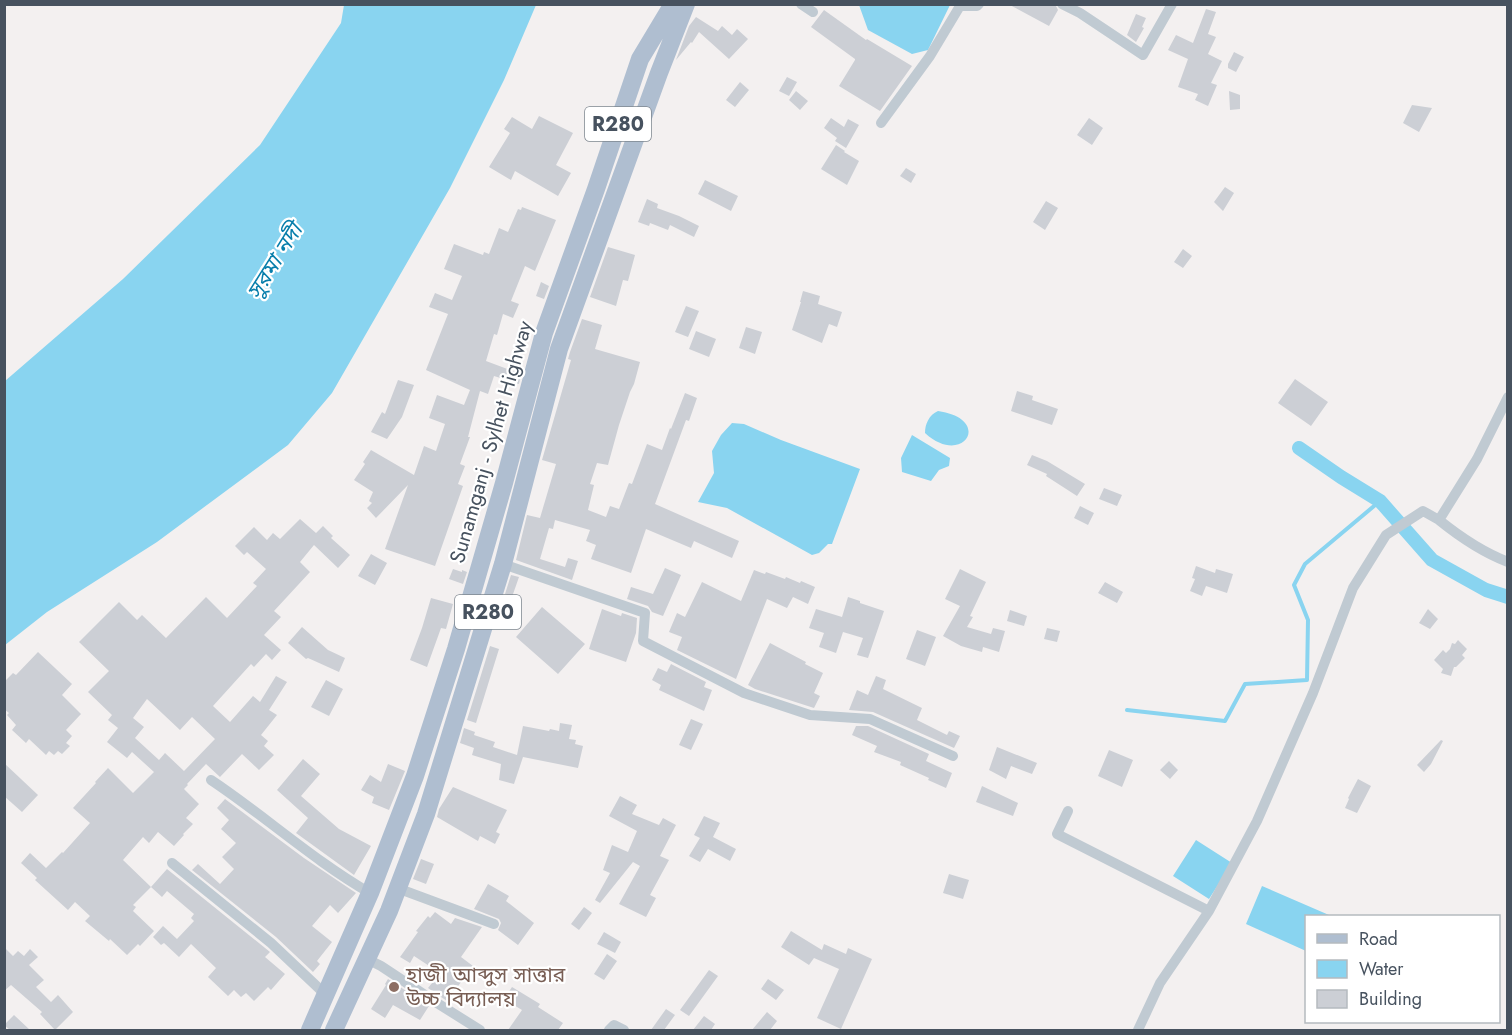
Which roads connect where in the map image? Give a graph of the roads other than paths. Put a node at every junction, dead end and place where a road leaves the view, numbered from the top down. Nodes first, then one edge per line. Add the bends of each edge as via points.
1 (673, 4) edge
2 (686, 4) edge
3 (801, 4) edge
4 (979, 4) edge
5 (1062, 4) edge
6 (1172, 4) edge
7 (813, 12) dead end
8 (880, 123) dead end
9 (1508, 397) edge
10 (1439, 520) junction
11 (1508, 562) edge
12 (503, 564) junction
13 (953, 756) dead end
14 (211, 780) dead end
15 (1068, 811) dead end
16 (172, 863) dead end
17 (398, 888) junction
18 (370, 893) junction
19 (1209, 911) junction
20 (494, 924) dead end
21 (367, 959) junction
22 (326, 995) junction
23 (310, 1030) edge
24 (334, 1030) edge
25 (480, 1030) edge
26 (609, 1030) edge
27 (624, 1030) edge
28 (1138, 1030) edge

1 - 18 main road, Sunamganj - Sylhet Highway / R280 via 640,59 544,333 456,650 415,776
2 - 12 main road, Sunamganj - Sylhet Highway / R280 via 559,349
3 - 7 street
4 - 8 street via 960,6 930,56
5 - 6 street via 1143,55
9 - 10 street via 1477,459
10 - 11 street via 1460,537
10 - 19 street via 1423,511 1386,535 1353,588 1313,693 1257,821
12 - 13 street via 645,613 643,641 744,693 810,715 870,719
12 - 17 main road, Sunamganj - Sylhet Highway / R280 via 426,814
14 - 18 street
15 - 19 street via 1057,834
16 - 22 street via 271,943
17 - 20 street
17 - 21 main road, Sunamganj - Sylhet Highway / R280
18 - 22 main road, Sunamganj - Sylhet Highway / R280
19 - 28 street via 1160,983
21 - 24 main road, Sunamganj - Sylhet Highway / R280
21 - 25 street
22 - 23 main road, Sunamganj - Sylhet Highway / R280
26 - 27 street via 614,1026

